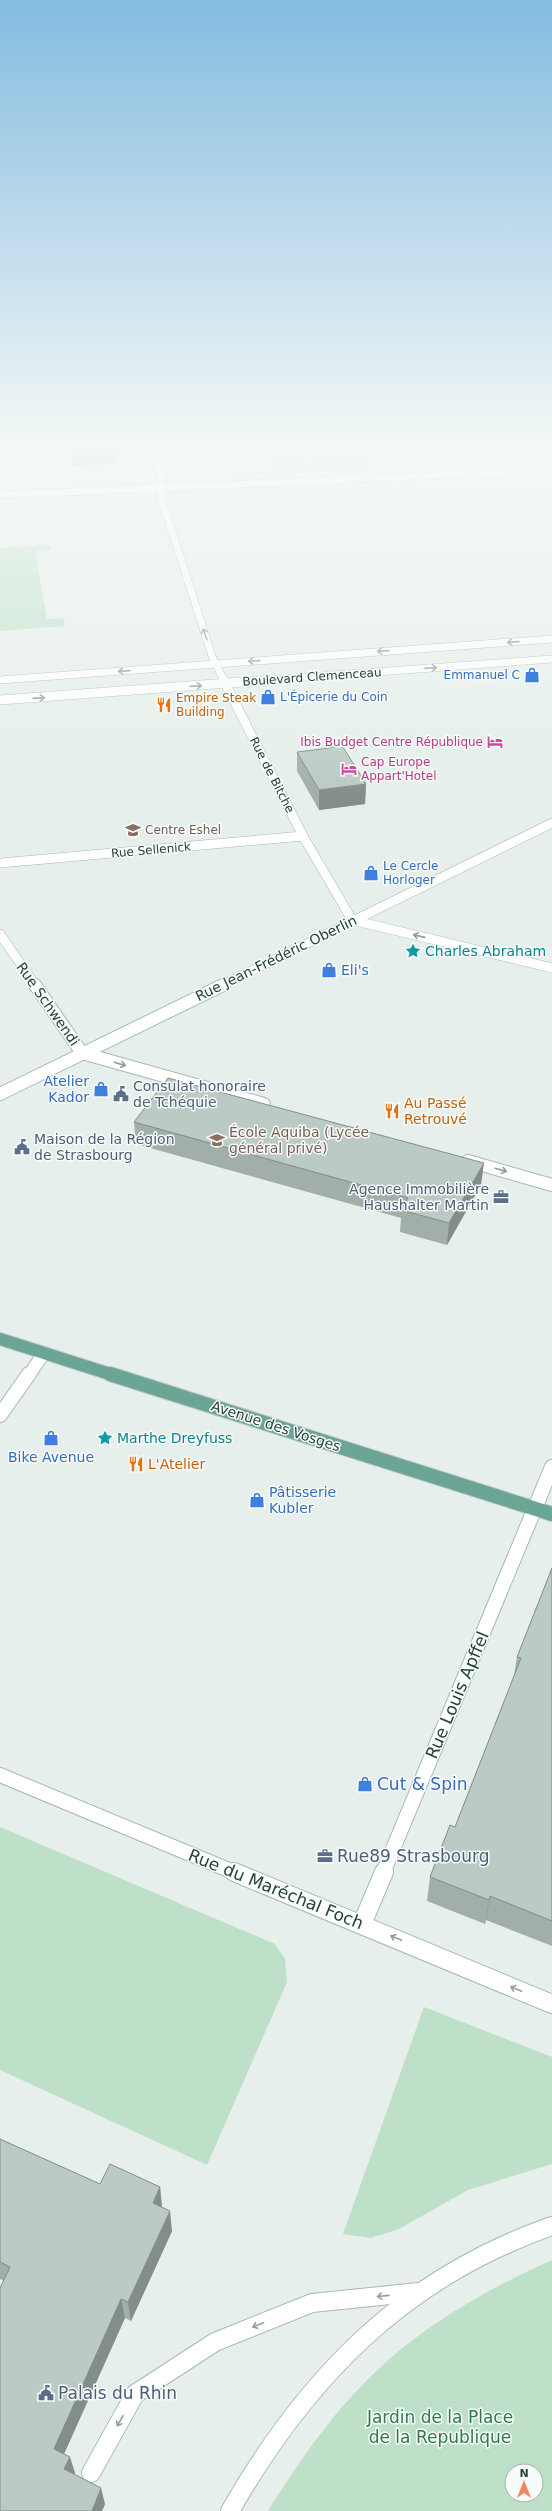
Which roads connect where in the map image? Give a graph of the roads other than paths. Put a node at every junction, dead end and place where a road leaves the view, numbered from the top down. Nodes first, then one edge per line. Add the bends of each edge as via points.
1 (182, 561) edge
2 (552, 639) edge
3 (552, 659) edge
4 (216, 664) junction
5 (0, 680) edge
6 (224, 684) junction
7 (0, 700) edge
8 (552, 823) edge
9 (303, 836) junction
10 (0, 863) edge
11 (352, 920) junction
12 (0, 934) edge
13 (552, 968) edge
14 (82, 1053) junction
15 (0, 1094) edge
16 (277, 1108) edge
17 (460, 1159) edge
18 (552, 1185) edge
19 (0, 1339) edge
20 (44, 1353) junction
21 (0, 1415) edge
22 (552, 1467) edge
23 (534, 1508) junction
24 (552, 1514) edge
25 (0, 1775) edge
26 (362, 1924) junction
27 (552, 2004) edge
28 (552, 2226) edge
29 (422, 2292) junction
30 (91, 2473) dead end
31 (230, 2511) edge

4 -> 1 street, Rue de Bitche
2 -> 4 street, Boulevard Clemenceau
6 -> 3 street, Boulevard Clemenceau
4 -> 5 street, Boulevard Clemenceau
4 - 6 street, Rue de Bitche
7 -> 6 street, Boulevard Clemenceau
6 - 9 street, Rue de Bitche
8 - 11 street, Rue Jean-Frédéric Oberlin
9 - 10 street, Rue Sellenick
9 - 11 street, Rue de Bitche
13 -> 11 street
11 - 14 street, Rue Jean-Frédéric Oberlin
12 - 14 street, Rue Schwendi
14 - 15 street, Rue Jean-Frédéric Oberlin
14 -> 16 street
17 -> 18 street
19 - 20 main road, Avenue des Vosges
20 - 21 street
20 - 23 main road, Avenue des Vosges
22 - 23 street, Rue Louis Apffel
23 - 24 main road, Avenue des Vosges
23 - 26 street, Rue Louis Apffel
25 - 26 street, Rue du Maréchal Foch
27 -> 26 street, Rue du Maréchal Foch
28 - 29 street via 481,2255
29 -> 30 street via 312,2303 215,2342 135,2394
29 - 31 street via 362,2340 310,2392 258,2462

